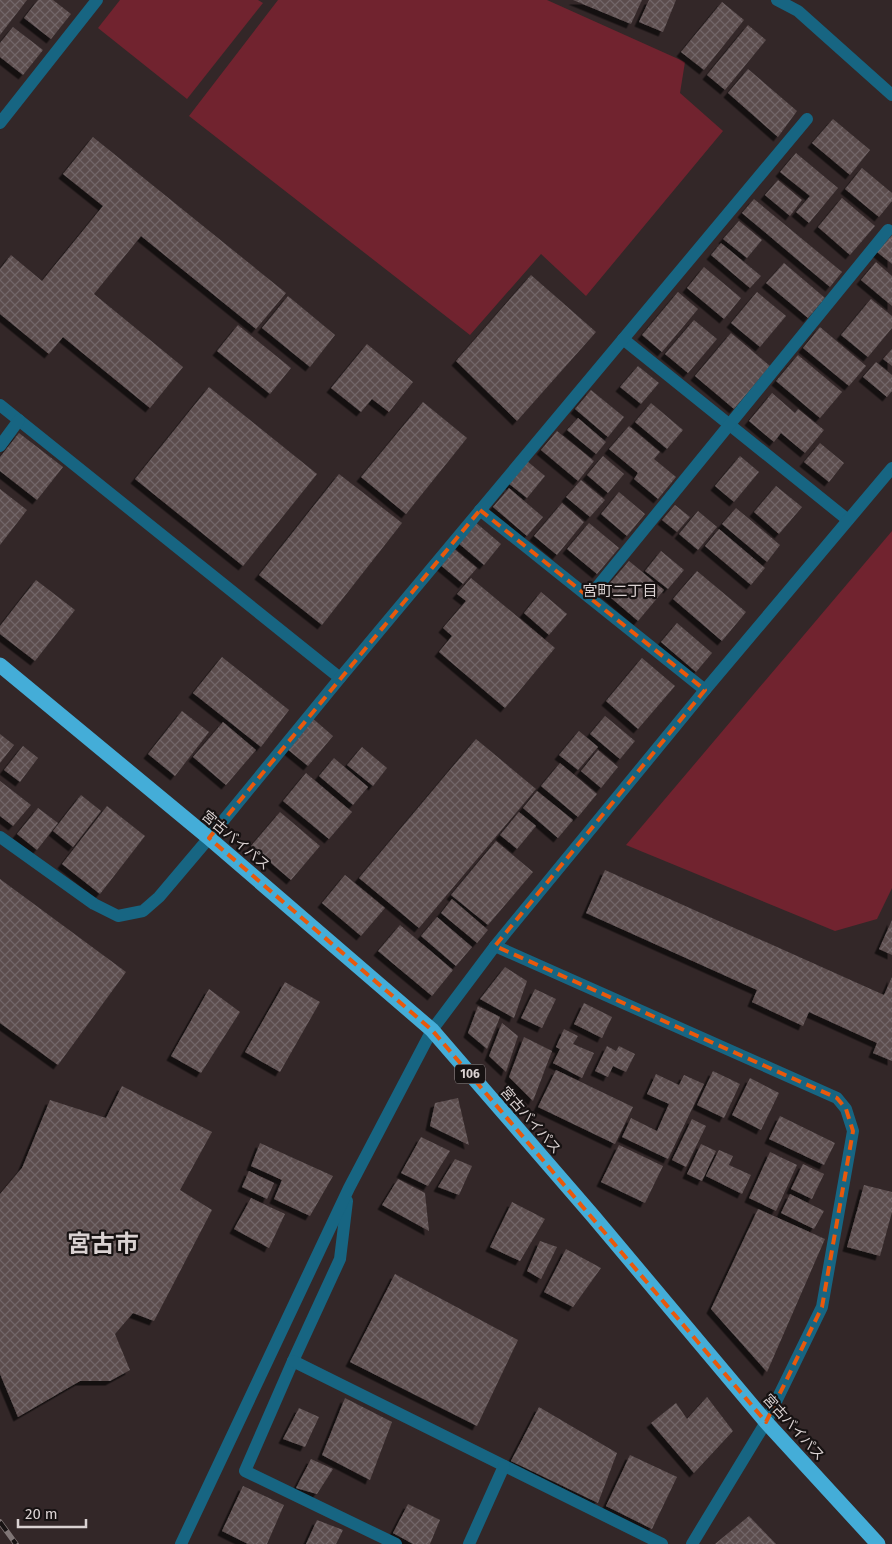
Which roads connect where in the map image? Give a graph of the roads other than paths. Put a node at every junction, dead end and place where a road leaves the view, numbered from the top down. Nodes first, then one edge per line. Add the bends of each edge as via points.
1 (777, 0) edge
2 (91, 2) edge
3 (892, 95) edge
4 (807, 119) dead end
5 (0, 123) edge
6 (888, 230) dead end
7 (623, 339) junction
8 (0, 405) edge
9 (19, 420) junction
10 (730, 425) junction
11 (0, 446) edge
12 (892, 468) edge
13 (480, 510) junction
14 (848, 520) junction
15 (590, 597) junction
16 (0, 665) edge
17 (340, 678) junction
18 (705, 690) junction
19 (0, 837) edge
20 (210, 838) junction
21 (495, 946) junction
22 (432, 1030) junction
23 (349, 1188) junction
24 (292, 1361) junction
25 (766, 1422) junction
26 (504, 1466) junction
27 (181, 1544) edge
28 (396, 1544) edge
29 (468, 1544) edge
30 (662, 1544) edge
31 (692, 1544) edge
32 (878, 1544) edge

1 - 3 street via 798,11
2 - 5 street
4 - 7 street
6 - 10 street
7 - 10 street
7 - 13 street
8 - 9 street
9 - 11 street
9 - 17 street
10 - 14 street
10 - 15 street
12 - 14 street
13 - 15 street
13 - 17 street
14 - 18 street
15 - 18 street
16 - 20 highway, 宮古バイパス / 106
17 - 20 street
18 - 21 street
19 - 20 street via 94,904 118,916 143,912
20 - 22 highway, 宮古バイパス / 106
21 - 22 street
21 - 25 street via 837,1098 846,1109 853,1131 822,1307
22 - 23 street
22 - 25 highway, 宮古バイパス / 106
23 - 24 street via 340,1259
23 - 27 street
24 - 26 street
24 - 28 street via 245,1471
25 - 31 street
25 - 32 highway, 宮古バイパス / 106
26 - 29 street
26 - 30 street

